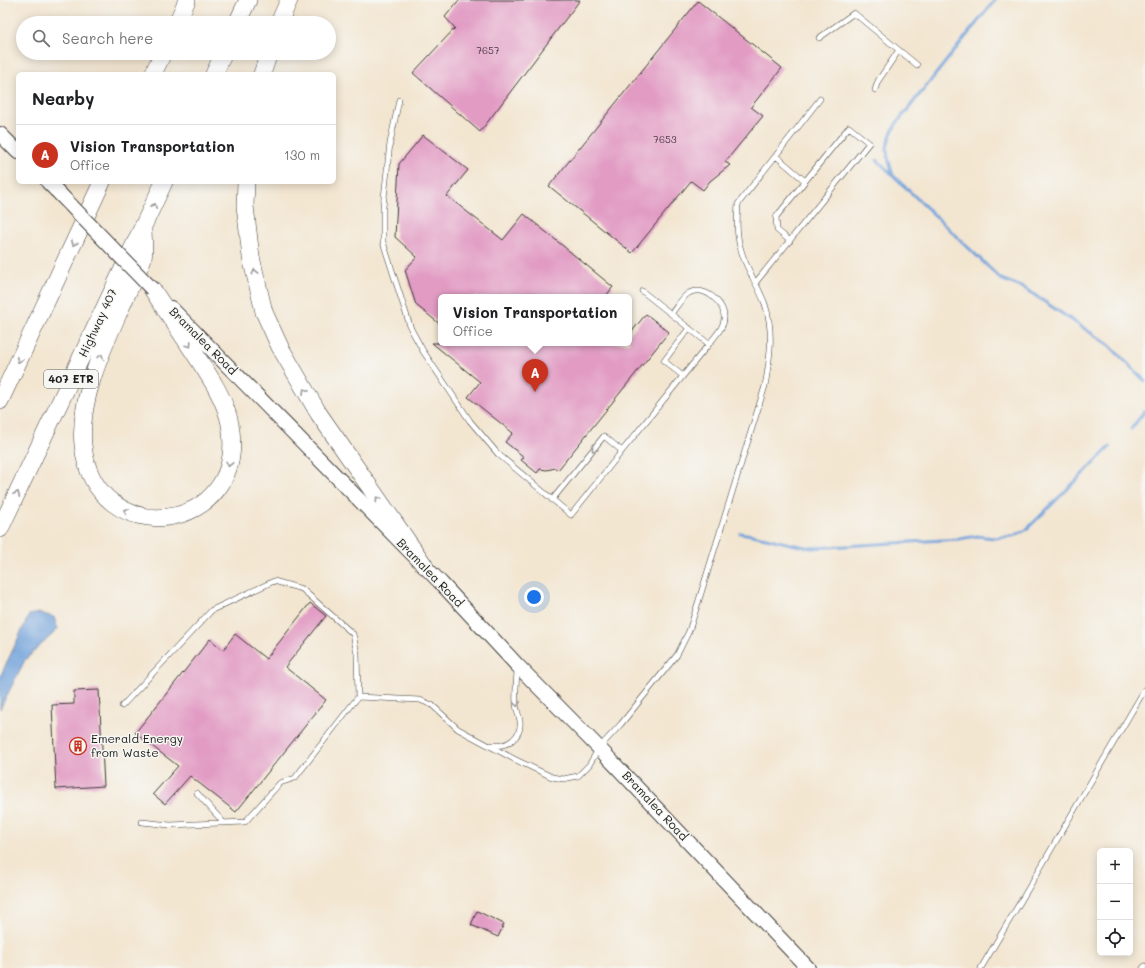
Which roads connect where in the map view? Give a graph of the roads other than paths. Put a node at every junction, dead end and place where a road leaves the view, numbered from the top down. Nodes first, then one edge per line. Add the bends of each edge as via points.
1 (188, 0) edge
2 (248, 0) edge
3 (289, 0) edge
4 (180, 16) edge
5 (240, 16) edge
6 (282, 16) edge
7 (819, 38) dead end
8 (899, 50) junction
9 (160, 60) edge
10 (221, 60) edge
11 (267, 60) edge
12 (917, 65) dead end
13 (154, 72) edge
14 (215, 72) edge
15 (263, 72) edge
16 (875, 90) dead end
17 (820, 99) dead end
18 (399, 100) dead end
19 (0, 134) edge
20 (16, 150) edge
21 (776, 156) junction
22 (805, 181) junction
23 (101, 184) edge
24 (163, 184) edge
25 (246, 184) edge
26 (52, 186) edge
27 (143, 229) junction
28 (790, 241) junction
29 (756, 282) junction
30 (152, 289) junction
31 (642, 291) dead end
32 (671, 314) junction
33 (689, 328) junction
34 (709, 344) junction
35 (683, 376) junction
36 (0, 400) edge
37 (622, 451) junction
38 (552, 500) junction
39 (0, 529) edge
40 (424, 566) junction
41 (517, 665) junction
42 (1145, 689) edge
43 (358, 697) junction
44 (122, 706) dead end
45 (483, 743) junction
46 (599, 748) junction
47 (197, 793) dead end
48 (142, 822) dead end
49 (224, 823) junction
50 (808, 968) edge
51 (981, 968) edge

1 - 4 highway
2 - 5 highway
3 - 6 highway
7 - 8 lane via 854,13
8 - 12 lane
8 - 16 lane via 878,81
9 - 13 highway
10 - 14 highway
11 - 15 highway
17 - 21 lane
18 - 38 lane via 389,150 383,207 383,242 411,329 470,421 498,454
19 - 20 main road
21 - 22 lane
21 - 29 lane via 738,204 737,222 741,251
22 - 28 lane via 776,217 777,230
22 - 28 lane via 849,127 869,143
23 -> 36 highway
27 -> 24 highway, Highway 407 / 407 ETR
40 -> 25 highway via 319,414 280,347 264,312 251,257 245,206
26 - 30 main road, Bramalea Road, bridge
30 -> 27 highway via 222,401 230,424 232,443 228,469 212,496 184,514 169,518 150,518 132,514 110,500 93,479 86,462 84,446 83,420 89,390 102,352 143,256
39 -> 27 highway, Highway 407 / 407 ETR
28 - 29 lane
29 - 46 lane via 769,324 771,350 765,386 689,631 677,655
30 - 40 main road, Bramalea Road
31 - 32 lane
32 - 33 lane
32 - 34 lane via 688,293 697,290 714,299 723,308 725,318 720,330
33 - 34 lane
33 - 35 lane via 664,361
34 - 35 lane
35 - 37 lane
37 -> 38 lane via 604,436
37 - 38 lane via 571,515
40 - 41 main road, Bramalea Road
41 -> 45 lane via 516,703 520,730 511,742 504,745
41 - 46 main road, Bramalea Road
42 - 51 lane
43 - 44 lane via 357,654 353,634 302,589 274,581 212,610
43 - 45 lane via 420,700 432,705 458,729
43 - 49 lane via 295,778 280,783 245,822
45 - 46 lane via 552,777 563,779 578,776 589,765
46 - 50 main road, Bramalea Road
47 - 49 lane
48 - 49 lane via 170,825

